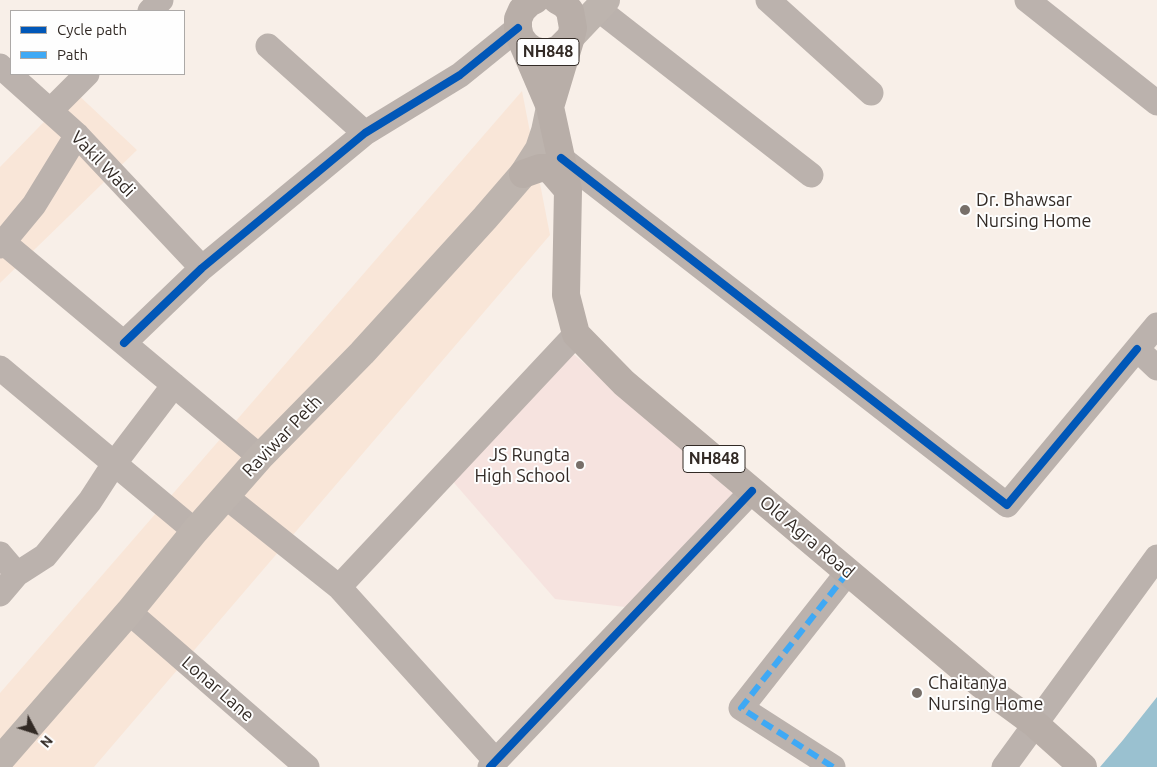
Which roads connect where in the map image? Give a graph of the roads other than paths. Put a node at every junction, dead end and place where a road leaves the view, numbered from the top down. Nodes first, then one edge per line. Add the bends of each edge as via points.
1 (162, 0) edge
2 (535, 0) edge
3 (768, 0) edge
4 (1027, 0) edge
5 (564, 1) edge
6 (602, 5) edge
7 (151, 10) edge
8 (519, 33) junction
9 (571, 37) junction
10 (268, 46) dead end
11 (0, 66) edge
12 (86, 75) edge
13 (871, 93) dead end
14 (1157, 103) edge
15 (550, 107) junction
16 (50, 111) junction
17 (365, 133) junction
18 (77, 135) junction
19 (561, 158) junction
20 (523, 174) junction
21 (811, 175) dead end
22 (568, 190) junction
23 (2, 244) edge
24 (202, 268) junction
25 (1157, 325) edge
26 (576, 334) junction
27 (124, 343) junction
28 (1137, 349) junction
29 (0, 368) edge
30 (1157, 368) edge
31 (174, 385) junction
32 (260, 456) junction
33 (114, 464) junction
34 (752, 491) junction
35 (225, 496) junction
36 (195, 531) junction
37 (0, 554) edge
38 (1157, 557) edge
39 (848, 572) junction
40 (17, 574) junction
41 (339, 587) junction
42 (0, 594) edge
43 (129, 612) junction
44 (1036, 724) junction
45 (0, 760) edge
46 (493, 764) edge
47 (307, 767) edge
48 (833, 767) edge
49 (1004, 767) edge
50 (1083, 767) edge

1 - 7 street
2 - 8 highway, NH848 via 522,10 518,19
3 - 13 street
4 - 14 street
5 - 9 highway, NH848 via 572,20
6 - 9 main road
6 - 21 street
8 - 9 highway, NH848 via 533,50 550,52 558,50
8 - 15 highway, NH848
8 - 17 street via 460,76
9 - 15 highway, NH848
10 - 17 street
11 - 16 street, Vakil Wadi
12 - 16 street
15 - 19 highway, NH848
15 - 20 main road, Raviwar Peth via 539,149
16 - 18 street, Vakil Wadi
17 - 24 street
18 - 23 street via 34,205
18 - 24 street, Vakil Wadi
19 - 22 highway, NH848
19 - 28 street via 1007,505
20 - 22 highway via 549,168
20 - 32 main road, Raviwar Peth via 362,352
22 - 26 highway, NH848 via 566,295
23 - 27 street
24 - 27 street
25 - 28 street
26 - 34 highway, Old Agra Road / NH848 via 624,383
26 - 41 street
27 - 31 street
28 - 30 street
29 - 33 street
31 - 32 street
31 - 33 street
32 - 35 main road, Raviwar Peth
33 - 36 street
33 - 40 street via 90,502 45,556
34 - 39 highway, Old Agra Road / NH848
34 - 46 street
35 - 36 main road, Raviwar Peth
35 - 41 street
36 - 43 main road, Raviwar Peth
37 - 40 street
38 - 44 street
39 - 44 highway, Old Agra Road / NH848 via 982,685
39 - 48 street via 741,708
40 - 42 street
41 - 46 street
43 - 45 main road, Raviwar Peth
43 - 47 street, Lonar Lane
44 - 49 street
44 - 50 highway, Old Agra Road / NH848

